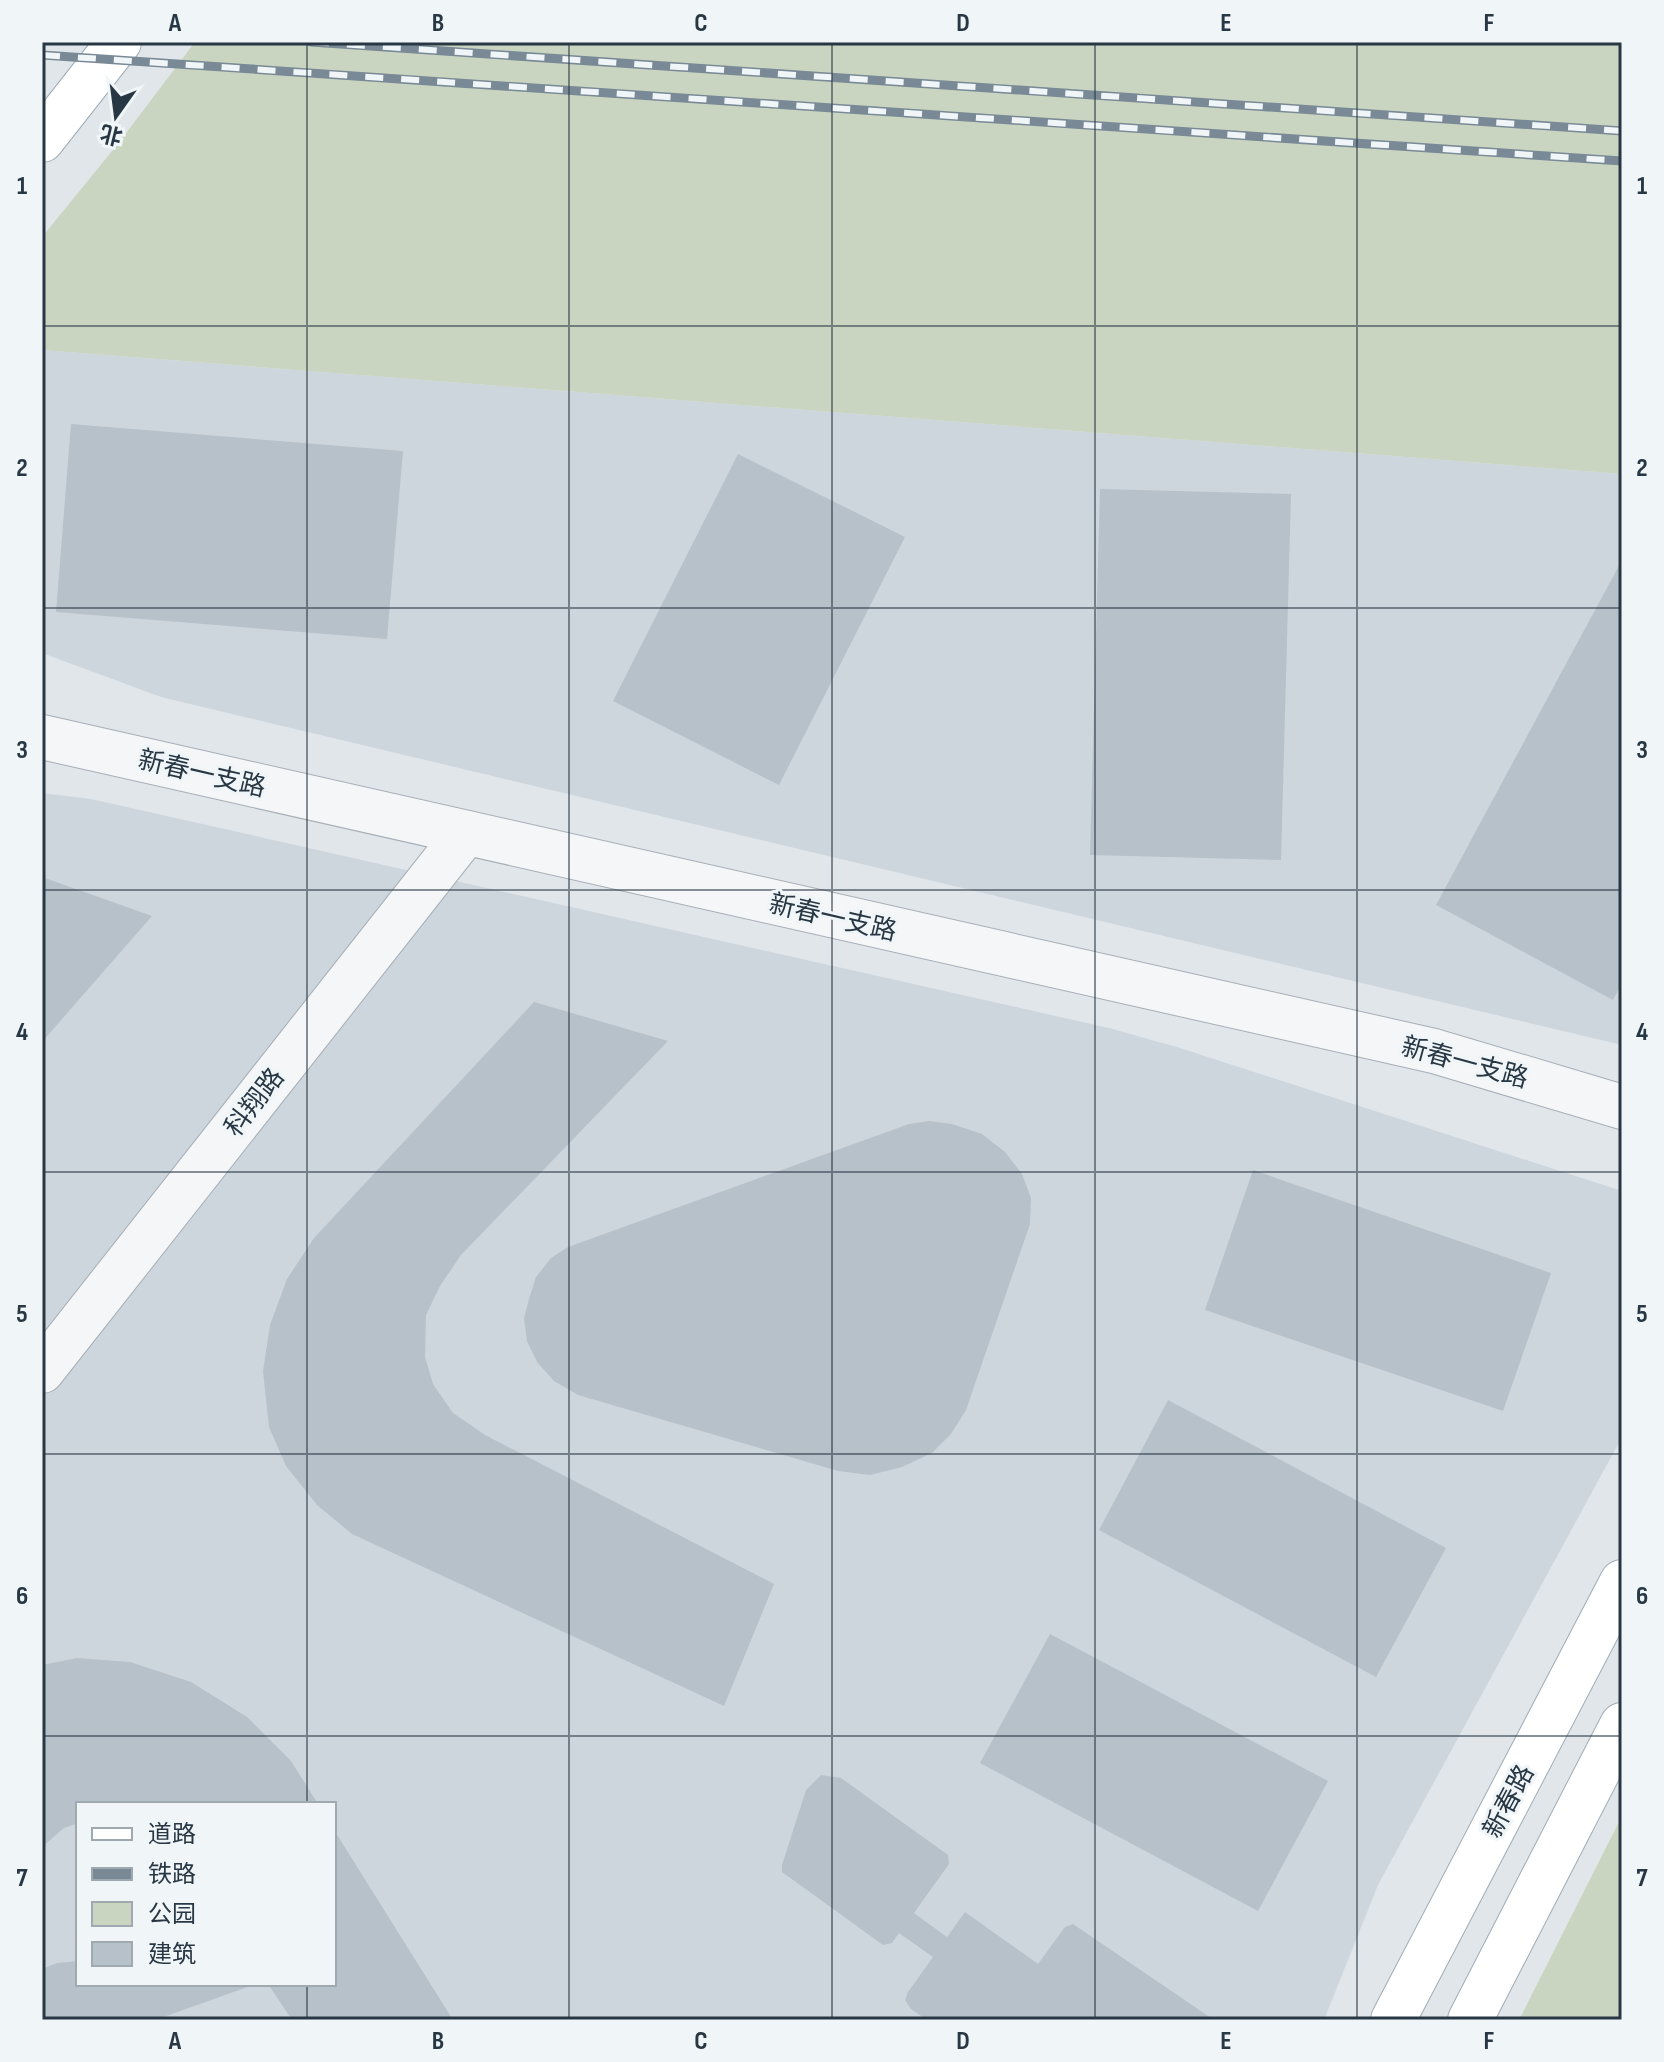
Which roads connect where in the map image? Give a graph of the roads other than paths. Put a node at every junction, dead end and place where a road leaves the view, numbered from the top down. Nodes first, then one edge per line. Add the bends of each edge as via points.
1 (119, 42) edge
2 (42, 140) edge
3 (42, 737) edge
4 (466, 833) junction
5 (1622, 1107) edge
6 (42, 1371) edge
7 (1622, 1582) edge
8 (1622, 1725) edge
9 (1393, 2020) edge
10 (1470, 2020) edge

1 - 2 main road
3 - 4 street, 新春一支路
4 - 5 street, 新春一支路 via 1434,1051
4 - 6 street, 科翔路
7 - 9 main road, 新春路
8 - 10 main road

